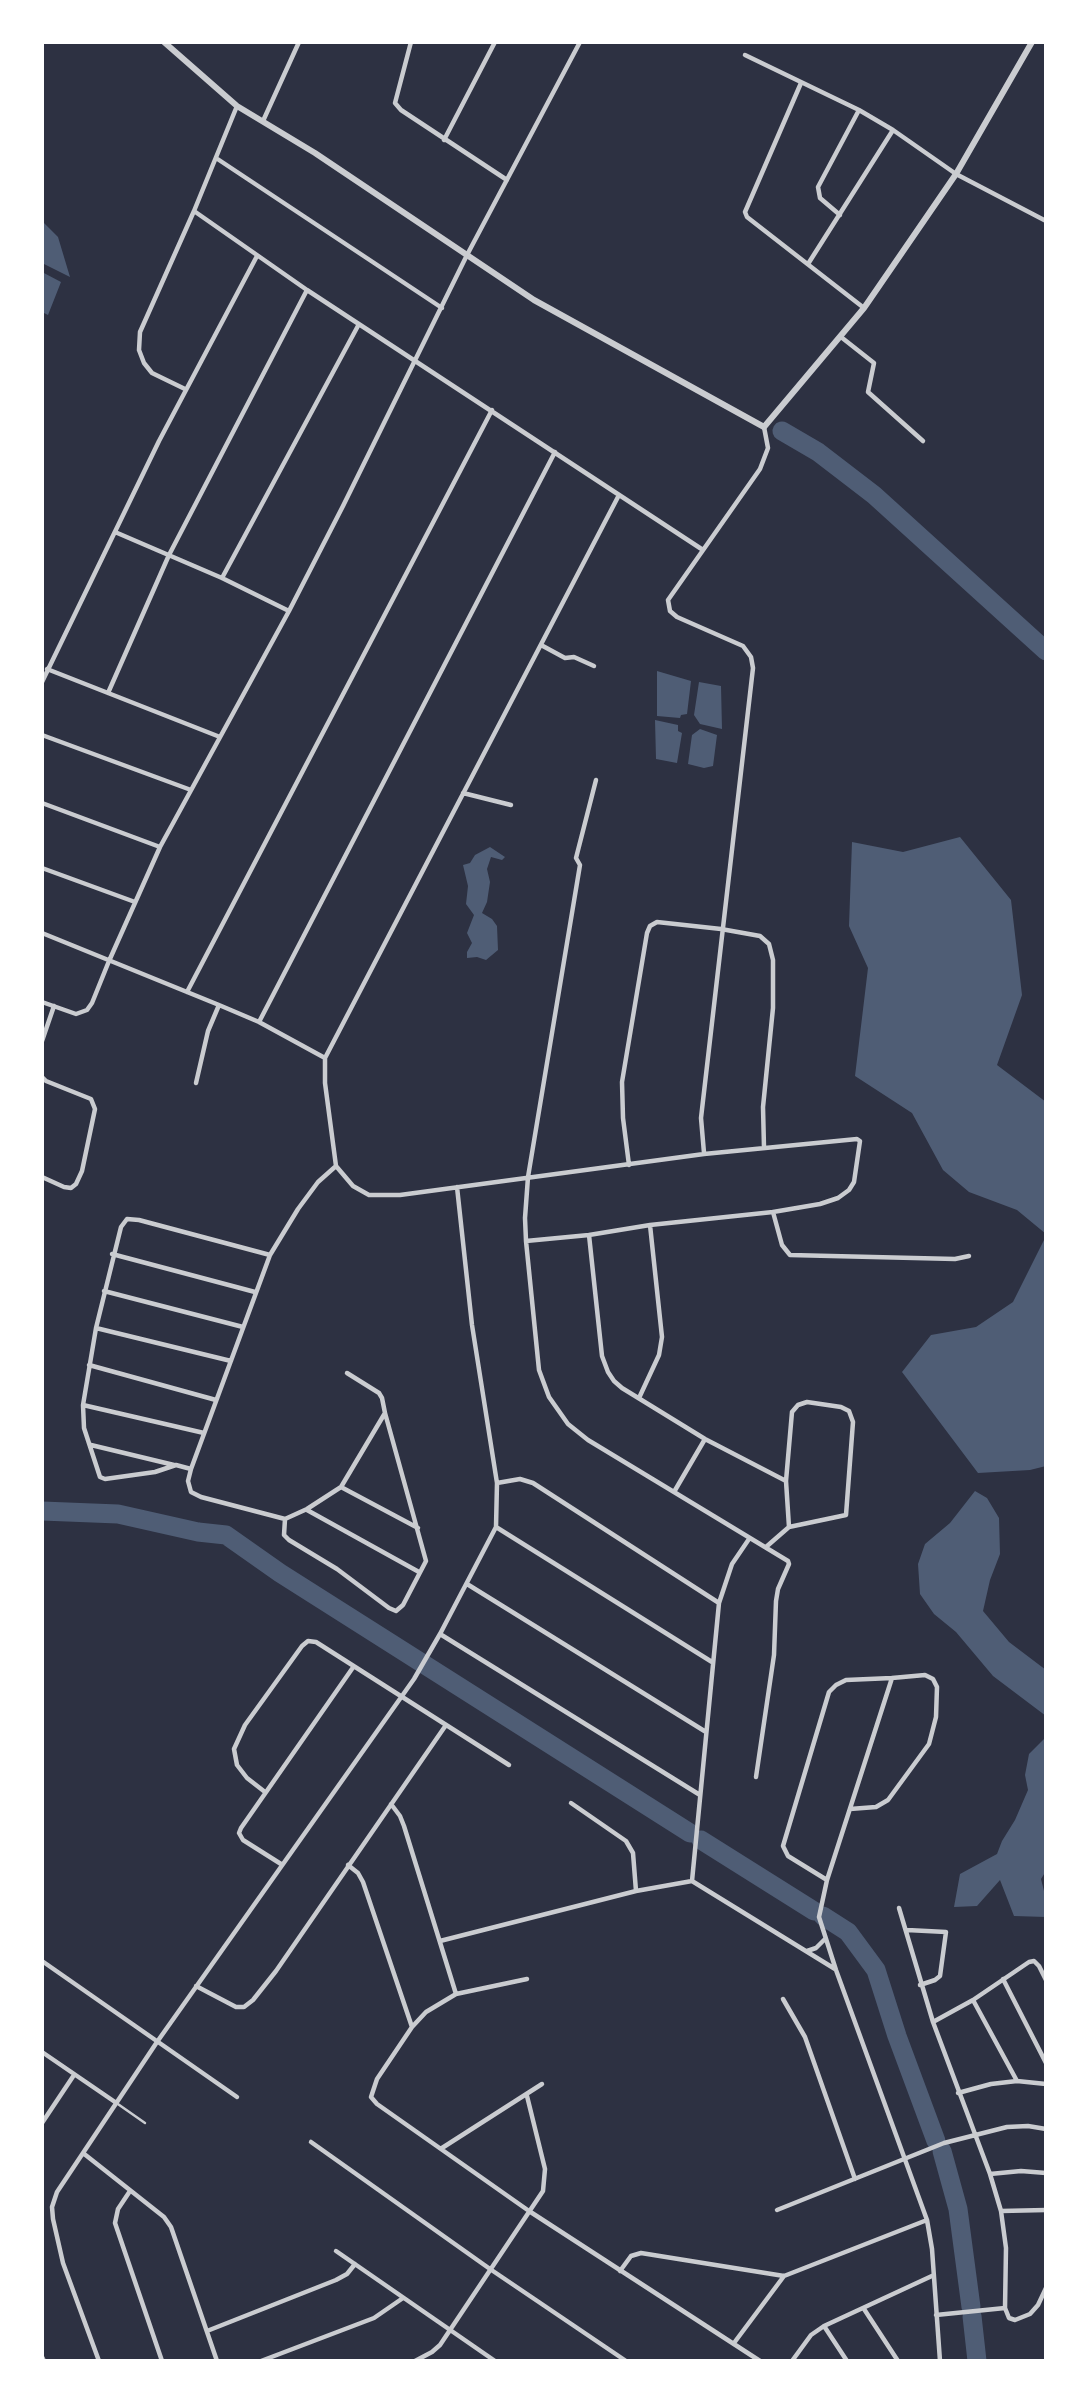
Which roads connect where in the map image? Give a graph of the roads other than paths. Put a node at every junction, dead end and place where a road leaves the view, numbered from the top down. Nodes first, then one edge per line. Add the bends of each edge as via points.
1 (164, 42) edge
2 (299, 42) edge
3 (411, 42) edge
4 (495, 42) edge
5 (580, 42) edge
6 (1032, 42) edge
7 (745, 55) dead end
8 (801, 83) junction
9 (237, 106) junction
10 (859, 110) junction
11 (263, 121) junction
12 (893, 130) junction
13 (444, 140) junction
14 (216, 158) junction
15 (956, 174) junction
16 (507, 180) junction
17 (194, 211) junction
18 (840, 215) junction
19 (1046, 221) edge
20 (467, 255) junction
21 (257, 256) junction
22 (808, 264) junction
23 (307, 290) junction
24 (442, 308) junction
25 (864, 308) junction
26 (359, 324) junction
27 (841, 337) junction
28 (415, 359) junction
29 (185, 389) junction
30 (492, 410) junction
31 (765, 427) junction
32 (923, 442) dead end
33 (555, 452) junction
34 (619, 495) junction
35 (115, 532) junction
36 (703, 550) junction
37 (169, 555) junction
38 (222, 578) junction
39 (289, 611) junction
40 (541, 645) junction
41 (594, 666) dead end
42 (47, 669) junction
43 (42, 682) edge
44 (108, 693) junction
45 (42, 735) edge
46 (220, 737) junction
47 (596, 780) dead end
48 (191, 790) junction
49 (463, 793) junction
50 (42, 803) edge
51 (511, 805) dead end
52 (160, 847) junction
53 (42, 868) edge
54 (135, 902) junction
55 (721, 929) junction
56 (42, 933) edge
57 (108, 961) junction
58 (187, 992) junction
59 (42, 1002) edge
60 (219, 1004) junction
61 (54, 1006) junction
62 (259, 1022) junction
63 (42, 1041) edge
64 (325, 1058) junction
65 (42, 1077) edge
66 (196, 1083) dead end
67 (764, 1147) junction
68 (704, 1153) junction
69 (629, 1165) junction
70 (336, 1166) junction
71 (42, 1177) edge
72 (528, 1177) junction
73 (457, 1187) junction
74 (773, 1212) junction
75 (650, 1225) junction
76 (589, 1235) junction
77 (526, 1241) junction
78 (112, 1254) junction
79 (270, 1255) junction
80 (969, 1256) dead end
81 (104, 1291) junction
82 (255, 1292) junction
83 (243, 1327) junction
84 (96, 1328) junction
85 (231, 1361) junction
86 (89, 1366) junction
87 (347, 1373) dead end
88 (639, 1398) junction
89 (216, 1399) junction
90 (83, 1405) junction
91 (385, 1413) junction
92 (204, 1433) junction
93 (705, 1439) junction
94 (90, 1445) junction
95 (176, 1465) junction
96 (191, 1469) junction
97 (786, 1481) junction
98 (497, 1483) junction
99 (341, 1487) junction
100 (674, 1492) junction
101 (307, 1509) junction
102 (285, 1518) junction
103 (496, 1527) junction
104 (789, 1527) junction
105 (418, 1529) junction
106 (749, 1539) junction
107 (766, 1547) junction
108 (419, 1572) junction
109 (467, 1584) junction
110 (719, 1603) junction
111 (440, 1634) junction
112 (712, 1662) junction
113 (354, 1666) junction
114 (892, 1678) junction
115 (401, 1696) junction
116 (446, 1725) junction
117 (706, 1732) junction
118 (509, 1765) dead end
119 (756, 1777) dead end
120 (265, 1792) junction
121 (700, 1796) junction
122 (571, 1803) dead end
123 (391, 1804) junction
124 (850, 1809) junction
125 (281, 1864) junction
126 (348, 1865) junction
127 (827, 1880) junction
128 (692, 1881) junction
129 (636, 1891) junction
130 (900, 1908) dead end
131 (907, 1930) junction
132 (825, 1939) junction
133 (440, 1941) junction
134 (807, 1952) junction
135 (42, 1961) edge
136 (836, 1969) junction
137 (527, 1979) dead end
138 (1003, 1979) junction
139 (1046, 1980) edge
140 (920, 1985) junction
141 (196, 1986) junction
142 (456, 1994) junction
143 (783, 1999) dead end
144 (973, 2000) junction
145 (933, 2022) junction
146 (412, 2027) junction
147 (157, 2042) junction
148 (42, 2052) edge
149 (1046, 2063) edge
150 (74, 2075) junction
151 (1017, 2081) junction
152 (542, 2084) dead end
153 (1046, 2084) edge
154 (958, 2093) junction
155 (527, 2096) junction
156 (237, 2097) dead end
157 (116, 2102) junction
158 (42, 2123) edge
159 (145, 2123) dead end
160 (1046, 2129) edge
161 (973, 2134) junction
162 (312, 2142) dead end
163 (442, 2148) junction
164 (83, 2153) junction
165 (905, 2159) junction
166 (1046, 2173) edge
167 (989, 2174) junction
168 (855, 2179) junction
169 (130, 2191) junction
170 (777, 2210) dead end
171 (1046, 2210) edge
172 (529, 2211) junction
173 (1001, 2211) junction
174 (927, 2220) junction
175 (336, 2251) dead end
176 (355, 2264) junction
177 (490, 2269) junction
178 (620, 2271) junction
179 (934, 2275) junction
180 (784, 2276) junction
181 (1046, 2288) edge
182 (403, 2298) junction
183 (1005, 2308) junction
184 (864, 2309) junction
185 (936, 2315) junction
186 (824, 2326) junction
187 (450, 2330) junction
188 (207, 2331) junction
189 (734, 2343) junction
190 (99, 2361) edge
191 (162, 2361) edge
192 (217, 2361) edge
193 (261, 2361) edge
194 (415, 2361) edge
195 (495, 2361) edge
196 (626, 2361) edge
197 (760, 2361) edge
198 (792, 2361) edge
199 (848, 2361) edge
200 (898, 2361) edge
201 (940, 2361) edge

1 - 9 street
2 - 11 street
3 - 13 street via 396,103
4 - 13 street
5 - 16 street
6 - 15 street
7 - 8 street
8 - 10 street
8 - 22 street via 746,212
9 - 11 street
9 - 14 street
10 - 12 street
10 - 18 street via 818,187 820,198
11 - 20 street
12 - 15 street
12 - 18 street
13 - 16 street
14 - 17 street
14 - 24 street
15 - 19 street
15 - 25 street
16 - 20 street
17 - 21 street
17 - 29 street via 138,341 152,373
18 - 22 street
20 - 24 street
20 - 31 street via 534,300
21 - 23 street
21 - 29 street
22 - 25 street
23 - 26 street
23 - 37 street
24 - 28 street
25 - 27 street
26 - 28 street
26 - 38 street
27 - 31 street
27 - 32 street via 874,363 868,392
28 - 30 street
28 - 39 street
29 - 35 street
30 - 33 street
30 - 58 street
31 - 36 street via 766,459
33 - 34 street
33 - 62 street
34 - 36 street
34 - 40 street
35 - 37 street
35 - 42 street
36 - 55 street via 670,595 668,607 677,617 743,646 753,668
37 - 38 street
37 - 44 street
38 - 39 street
39 - 46 street
40 - 41 street
40 - 49 street
42 - 43 street
42 - 44 street
44 - 46 street
45 - 48 street
46 - 48 street
47 - 72 street via 576,858 580,865
48 - 52 street
49 - 51 street
49 - 64 street
50 - 52 street
52 - 54 street
53 - 54 street
54 - 57 street
55 - 67 street via 760,936 773,960
55 - 68 street via 701,1118
55 - 69 street via 657,922 648,929 622,1082
56 - 57 street
57 - 58 street
57 - 61 street via 87,1010 76,1014
58 - 60 street
59 - 61 street
60 - 62 street
60 - 66 street
61 - 63 street
62 - 64 street
64 - 70 street
65 - 71 street via 91,1099 95,1109 76,1185 64,1187
67 - 68 street
67 - 74 street via 860,1141 853,1182 844,1195
68 - 69 street
69 - 72 street
70 - 73 street via 352,1186 369,1195
70 - 79 street via 318,1182
72 - 73 street
72 - 77 street
73 - 98 street via 472,1325
74 - 75 street
74 - 80 street via 782,1245 790,1255
75 - 76 street
75 - 88 street via 662,1338
76 - 77 street
76 - 88 street via 602,1356 614,1381
77 - 100 street via 539,1370 549,1397 568,1424 588,1440
78 - 79 street via 127,1219
78 - 81 street
78 - 82 street
79 - 82 street
81 - 83 street
81 - 84 street
82 - 83 street
83 - 85 street
84 - 85 street
84 - 86 street
85 - 89 street
86 - 89 street
86 - 90 street
87 - 91 street via 379,1394
88 - 93 street
89 - 92 street
90 - 92 street
90 - 94 street
91 - 99 street
91 - 105 street
92 - 96 street
93 - 97 street
93 - 100 street
94 - 95 street
94 - 95 street via 100,1477 105,1479
95 - 96 street
96 - 102 street via 191,1492
97 - 104 street
97 - 104 street via 792,1412 797,1405 807,1402 849,1411 853,1422 846,1515
98 - 103 street
98 - 110 street via 520,1479 533,1483
99 - 101 street
99 - 105 street
100 - 106 street
101 - 102 street
101 - 108 street
102 - 108 street via 284,1535 289,1540 388,1608 396,1611 403,1605
103 - 109 street
103 - 112 street
104 - 107 street
105 - 108 street via 426,1560
106 - 107 street
106 - 110 street via 732,1564
107 - 119 street via 789,1564 778,1590 773,1667
109 - 111 street
109 - 117 street
110 - 112 street
111 - 115 street
111 - 121 street
112 - 117 street
113 - 115 street
113 - 120 street
113 - 120 street via 316,1642 308,1642 245,1725 234,1749 237,1765
114 - 124 street
114 - 124 street via 926,1675 933,1679 936,1717 929,1744 888,1800 876,1807
114 - 127 street via 846,1680 829,1692 783,1846 788,1856
115 - 116 street
115 - 125 street
116 - 118 street
116 - 123 street
117 - 121 street
120 - 125 street via 239,1833
121 - 128 street
122 - 129 street via 626,1841 633,1853
123 - 126 street
123 - 133 street via 404,1826
124 - 127 street
125 - 141 street
126 - 141 street via 276,1971 244,2007
126 - 146 street via 363,1882
127 - 132 street via 819,1917
128 - 129 street
128 - 134 street
129 - 133 street
130 - 131 street
131 - 140 street
131 - 140 street via 946,1933 940,1976
132 - 134 street
132 - 136 street
133 - 142 street
134 - 136 street
135 - 147 street
136 - 165 street
137 - 142 street
138 - 139 street via 1034,1961
138 - 144 street
138 - 149 street
140 - 145 street
141 - 147 street
142 - 146 street via 426,2012
143 - 168 street via 805,2037
144 - 145 street
144 - 151 street
145 - 154 street
146 - 163 street via 377,2079 371,2097
147 - 156 street
147 - 157 street
148 - 150 street
150 - 157 street
150 - 158 street
151 - 153 street
151 - 154 street
152 - 155 street
154 - 161 street
155 - 163 street
155 - 172 street via 545,2169 543,2191
157 - 159 lane
157 - 164 street
160 - 161 street via 1007,2127
161 - 165 street
161 - 167 street
162 - 177 street
163 - 172 street
164 - 169 street
164 - 190 street via 52,2207 63,2263
165 - 168 street
165 - 174 street
166 - 167 street
167 - 173 street
168 - 170 street
169 - 188 street via 171,2227
169 - 191 street via 115,2223
171 - 173 street
172 - 177 street
172 - 178 street
173 - 183 street
174 - 179 street
174 - 180 street
175 - 176 street
176 - 182 street
176 - 188 street via 336,2280
177 - 187 street
177 - 196 street
178 - 180 street via 631,2256 640,2253
178 - 189 street
179 - 184 street
179 - 185 street
180 - 189 street
181 - 183 street via 1038,2305 1023,2318 1009,2318
182 - 187 street
182 - 193 street via 374,2318
183 - 185 street
184 - 186 street
184 - 200 street
185 - 201 street
186 - 198 street via 811,2335
186 - 199 street
187 - 194 street via 432,2352
187 - 195 street
188 - 192 street
189 - 197 street

